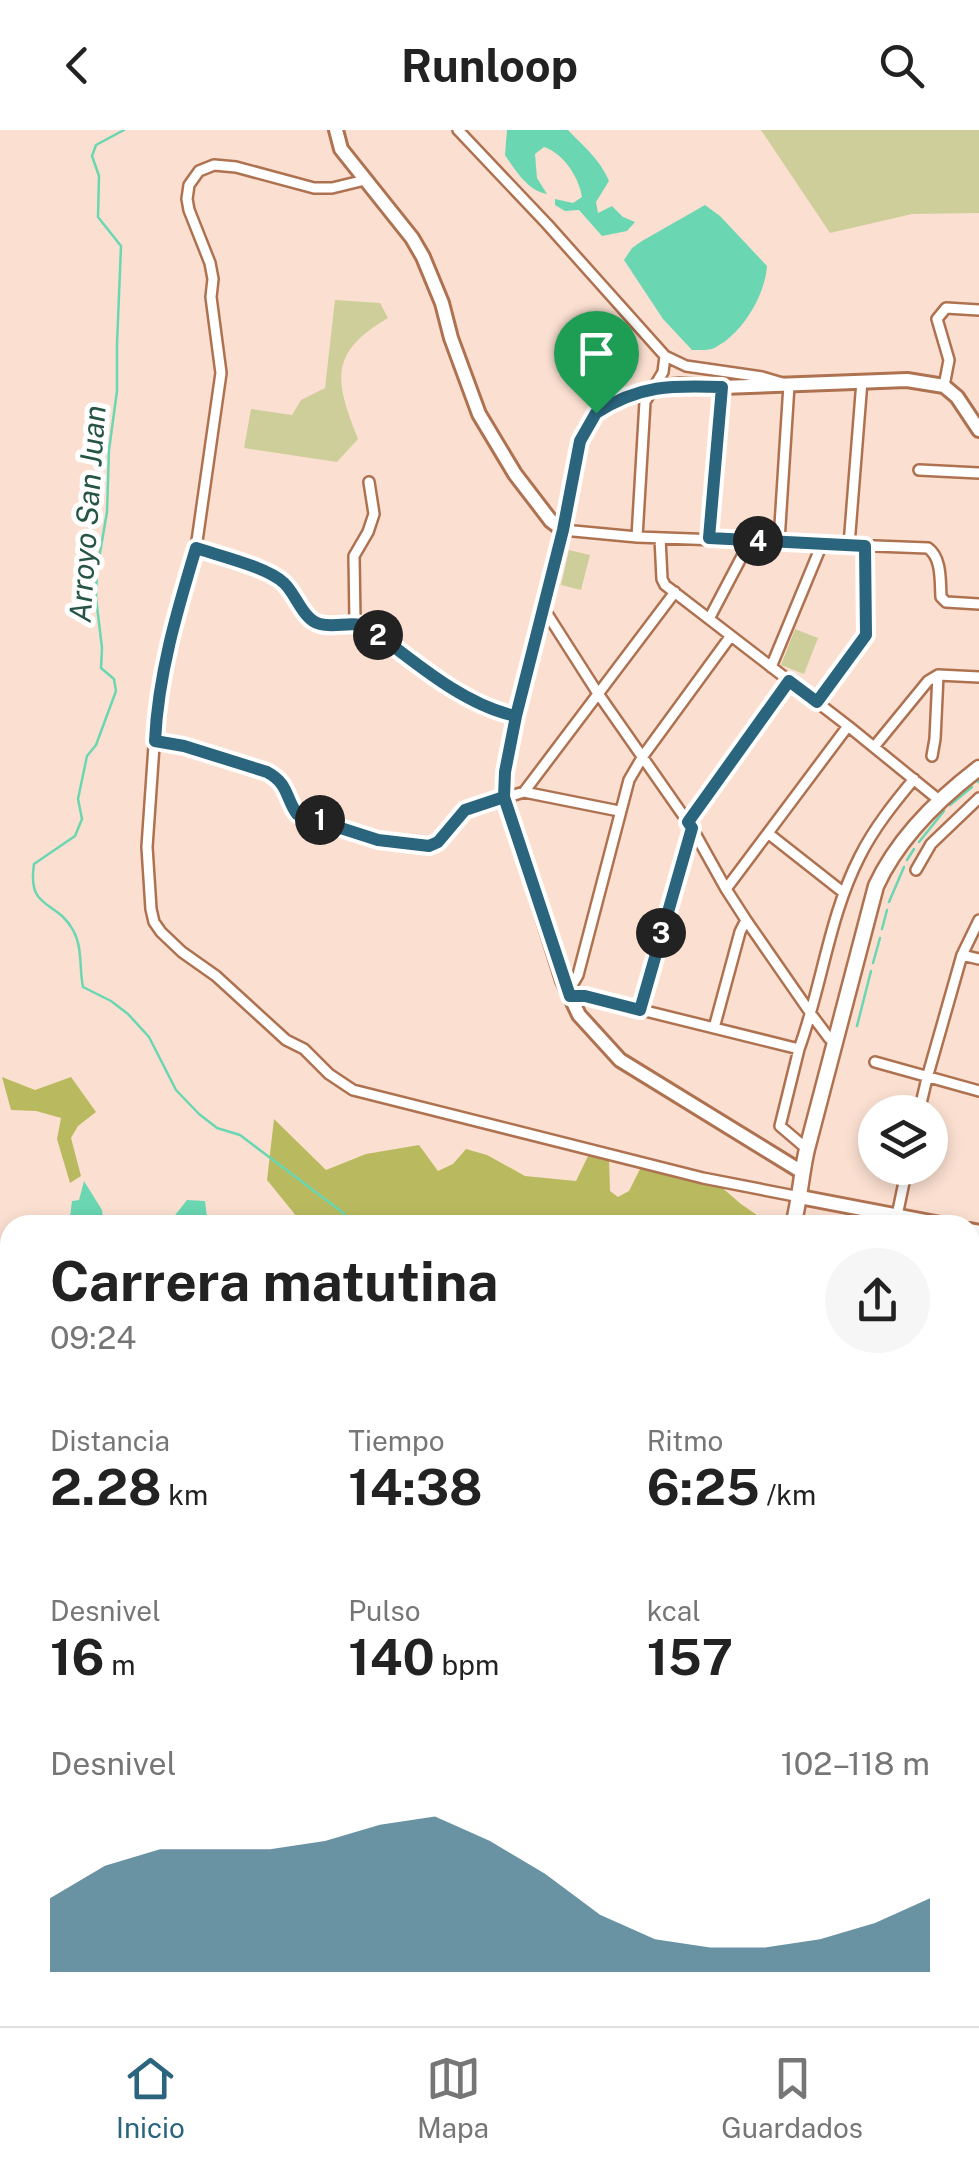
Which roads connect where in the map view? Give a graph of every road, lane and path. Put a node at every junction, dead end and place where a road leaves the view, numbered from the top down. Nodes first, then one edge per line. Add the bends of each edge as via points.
1 (336, 130) edge
2 (458, 130) edge
3 (365, 180) junction
4 (979, 310) edge
5 (664, 356) junction
6 (862, 381) junction
7 (788, 385) junction
8 (944, 386) junction
9 (722, 387) junction
10 (654, 388) junction
11 (979, 430) edge
12 (918, 470) dead end
13 (979, 473) edge
14 (369, 482) dead end
15 (563, 530) junction
16 (637, 538) junction
17 (660, 538) junction
18 (709, 538) junction
19 (750, 540) junction
20 (778, 541) junction
21 (822, 544) junction
22 (849, 545) junction
23 (865, 546) junction
24 (196, 548) junction
25 (674, 592) junction
26 (979, 604) edge
27 (543, 608) junction
28 (709, 619) junction
29 (355, 622) junction
30 (730, 637) junction
31 (772, 668) junction
32 (938, 675) junction
33 (979, 677) edge
34 (789, 681) junction
35 (597, 692) junction
36 (817, 702) junction
37 (516, 716) junction
38 (848, 726) junction
39 (155, 741) junction
40 (874, 747) junction
41 (644, 756) junction
42 (932, 756) dead end
43 (979, 768) edge
44 (914, 780) junction
45 (524, 792) junction
46 (504, 797) junction
47 (979, 798) edge
48 (938, 800) junction
49 (619, 810) junction
50 (690, 825) junction
51 (769, 834) junction
52 (916, 870) dead end
53 (726, 890) junction
54 (844, 893) junction
55 (746, 920) junction
56 (979, 920) edge
57 (962, 956) junction
58 (979, 960) edge
59 (568, 992) junction
60 (640, 1010) junction
61 (813, 1016) junction
62 (714, 1028) junction
63 (832, 1040) junction
64 (799, 1049) junction
65 (875, 1062) dead end
66 (927, 1078) junction
67 (979, 1090) edge
68 (924, 1095) edge
69 (807, 1149) junction
70 (802, 1172) junction
71 (904, 1185) edge
72 (800, 1197) junction
73 (796, 1215) edge
74 (875, 1215) edge
75 (897, 1215) edge

1 - 3 street via 341,149
2 - 5 street
3 - 15 street via 423,257 479,414 516,474
3 - 24 street via 314,188 214,164 190,185 186,199 210,263 221,374
4 - 8 street via 940,312 950,360
5 - 7 street
5 - 10 street
6 - 7 street
6 - 8 street
6 - 22 street
7 - 9 street
7 - 20 street
8 - 11 street
9 - 10 street
9 - 18 street
10 - 15 street via 617,400 588,423
10 - 16 street via 645,402
12 - 13 street
14 - 29 street via 374,514 354,556
15 - 16 street
15 - 27 street
16 - 17 street
17 - 18 street
17 - 25 street via 662,578
18 - 19 street
19 - 20 street
19 - 28 street
20 - 21 street
21 - 22 street
21 - 31 street
22 - 23 street
23 - 26 street via 928,548 938,560 942,598
23 - 36 street via 866,635
24 - 29 street via 273,575 314,622
24 - 39 street via 172,629
25 - 28 street
25 - 35 street
27 - 35 street
27 - 37 street
28 - 30 street
29 - 37 street via 485,708
30 - 31 street
30 - 41 street
31 - 34 street
32 - 33 street
32 - 40 street
32 - 42 street
34 - 36 street
34 - 50 street
35 - 41 street
35 - 45 street
36 - 38 street
37 - 46 street
38 - 40 street
38 - 51 street
39 - 46 street via 267,772 285,786 297,814 378,840 429,846 465,810
39 - 72 street via 147,847 154,922 340,1084
40 - 44 street
41 - 49 street
41 - 50 street
43 - 48 main road
44 - 48 street
44 - 54 street via 874,832
45 - 46 street
45 - 49 street
46 - 59 street
47 - 52 street via 931,844
48 - 63 main road via 876,886
49 - 59 street via 578,975
50 - 53 street
50 - 60 street
51 - 53 street
51 - 54 street
53 - 55 street
54 - 61 street
55 - 61 street
55 - 62 street
56 - 57 street
57 - 58 street
57 - 66 street
59 - 60 street
59 - 70 street via 578,1015 620,1060
60 - 62 street
61 - 63 street
61 - 64 street
62 - 64 street
63 - 69 main road
64 - 69 street via 780,1126
65 - 66 street
66 - 67 street
66 - 68 street
69 - 70 main road
70 - 72 main road
71 - 75 street
72 - 73 main road
72 - 74 street

